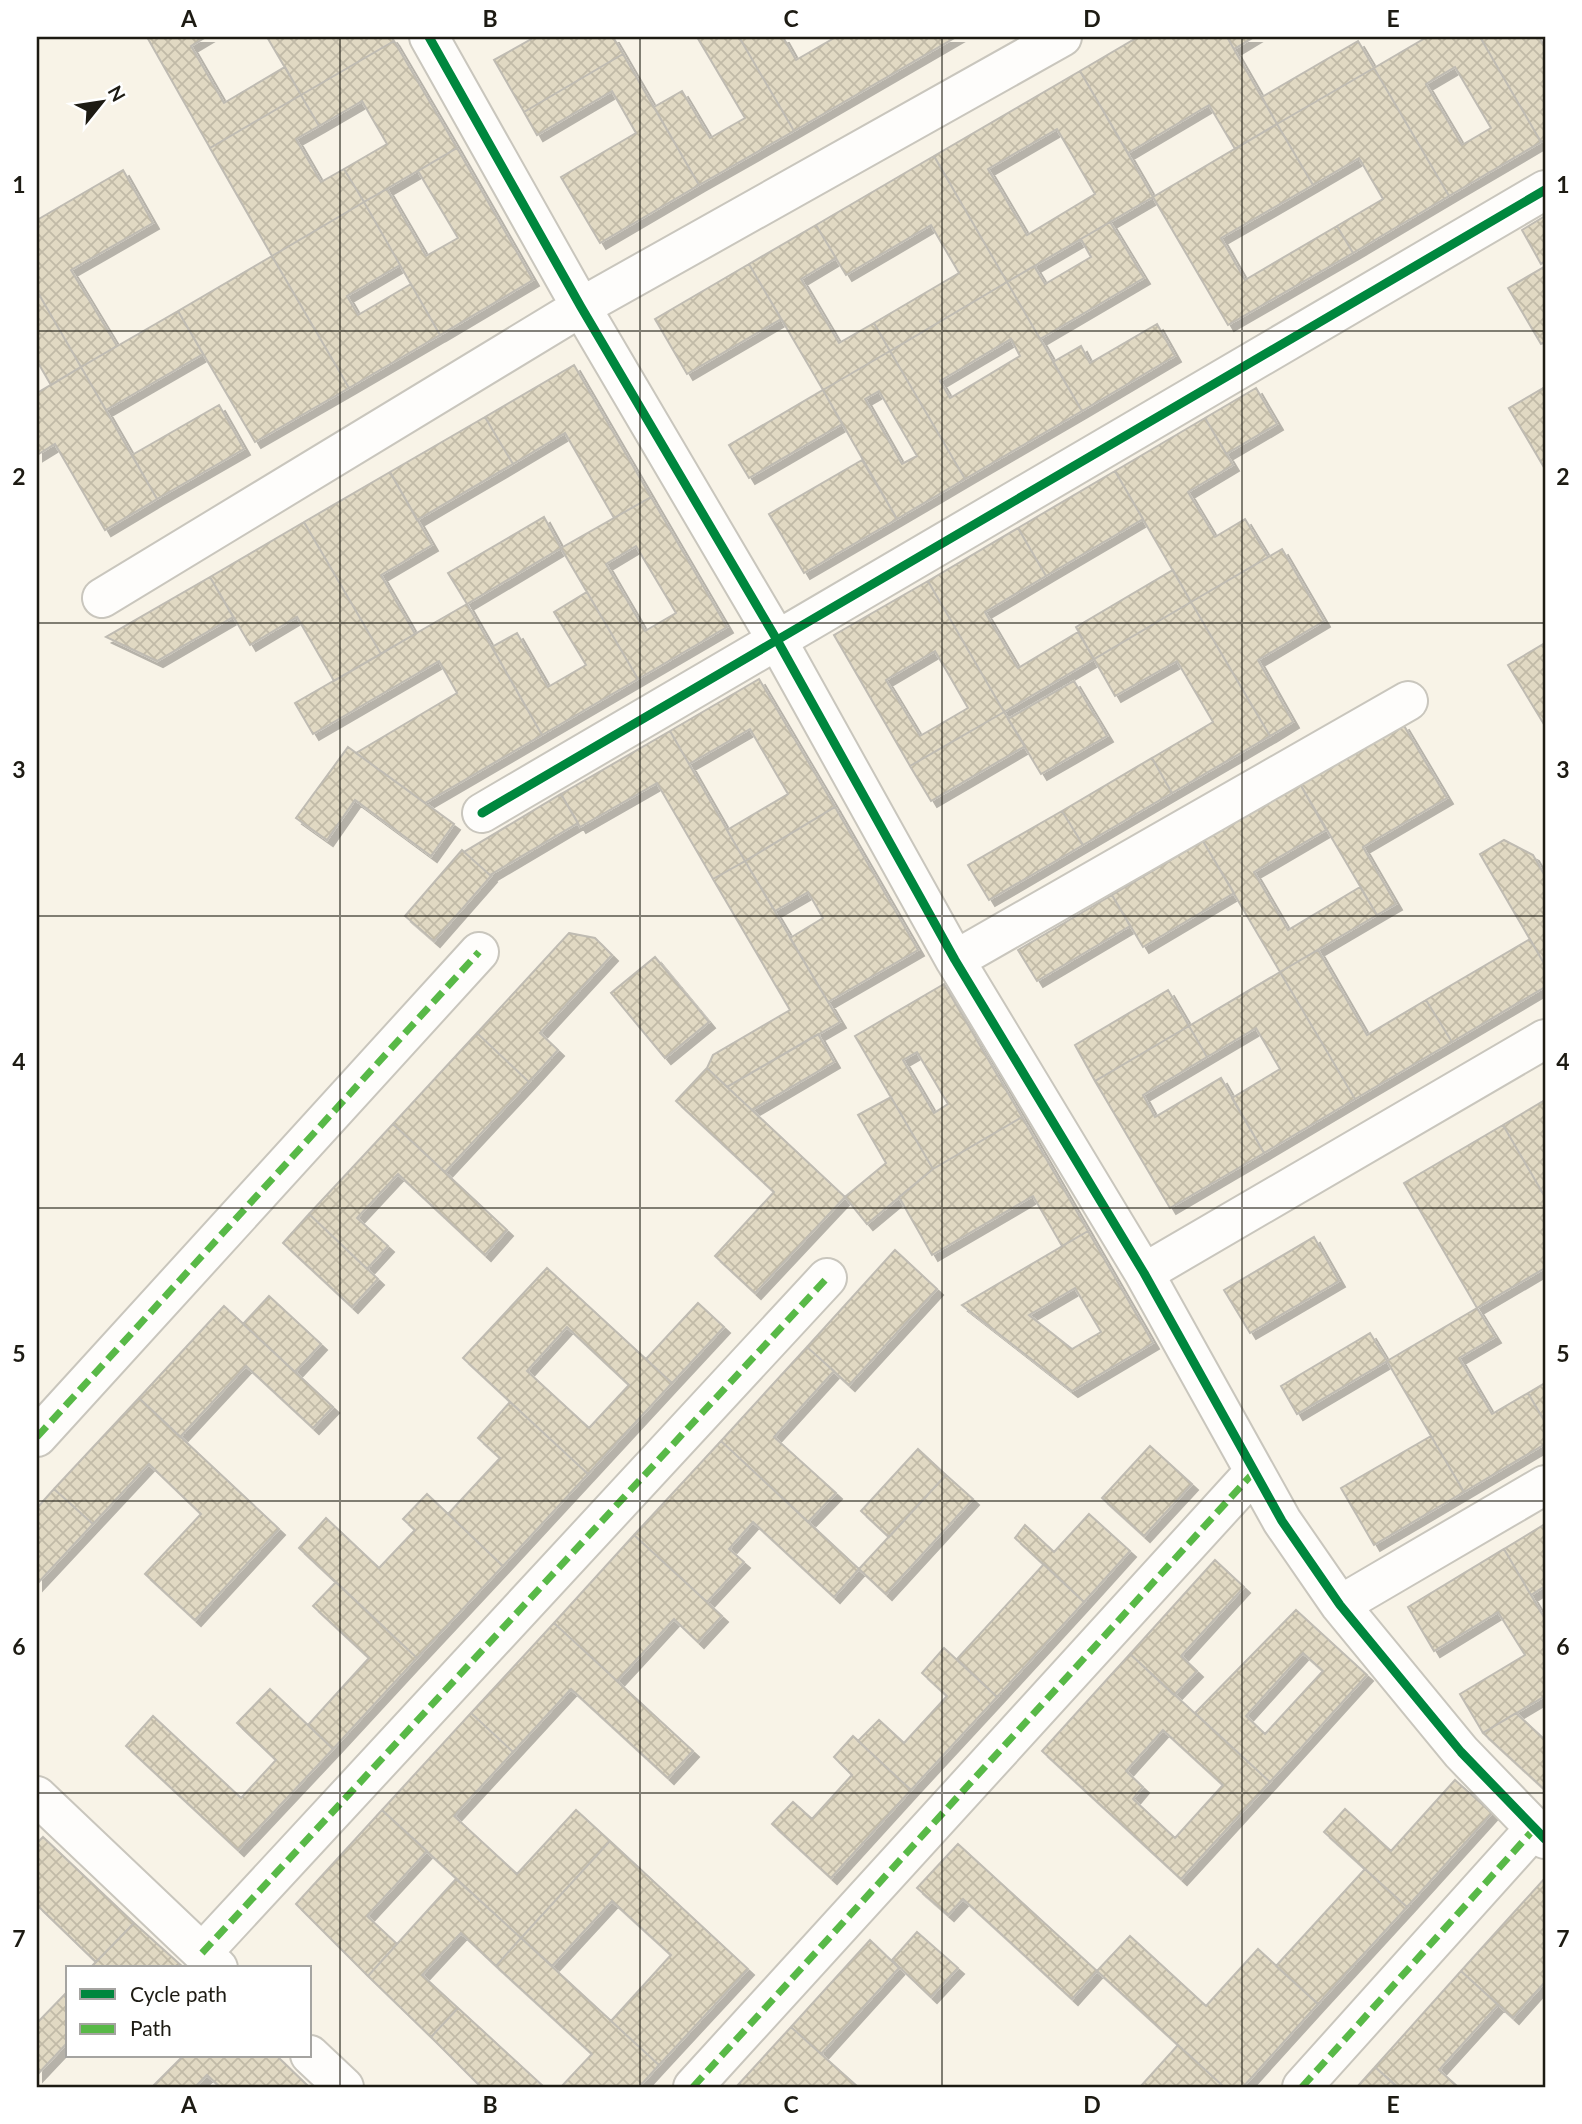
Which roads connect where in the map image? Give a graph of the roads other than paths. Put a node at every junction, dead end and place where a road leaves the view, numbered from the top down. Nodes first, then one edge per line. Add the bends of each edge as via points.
1 (429, 37) edge
2 (1062, 37) edge
3 (1545, 190) edge
4 (581, 307) junction
5 (102, 598) dead end
6 (778, 640) junction
7 (1408, 701) dead end
8 (481, 813) dead end
9 (479, 952) dead end
10 (955, 960) junction
11 (1545, 1039) edge
12 (1144, 1273) junction
13 (827, 1278) dead end
14 (37, 1437) edge
15 (1254, 1472) junction
16 (1545, 1485) edge
17 (1340, 1605) junction
18 (37, 1796) edge
19 (1540, 1833) edge
20 (210, 1960) edge
21 (312, 2057) edge
22 (344, 2087) edge
23 (693, 2087) edge
24 (1302, 2087) edge

1 - 4 street
2 - 4 street
3 - 6 street
4 - 5 street
4 - 6 street
6 - 8 street
6 - 10 street
7 - 10 street
9 - 14 street
10 - 12 street
11 - 12 street
12 - 15 street
13 - 20 street
15 - 17 street
15 - 23 street
16 - 17 street
17 - 19 street via 1461,1752
18 - 20 street
19 - 24 street
21 - 22 street

